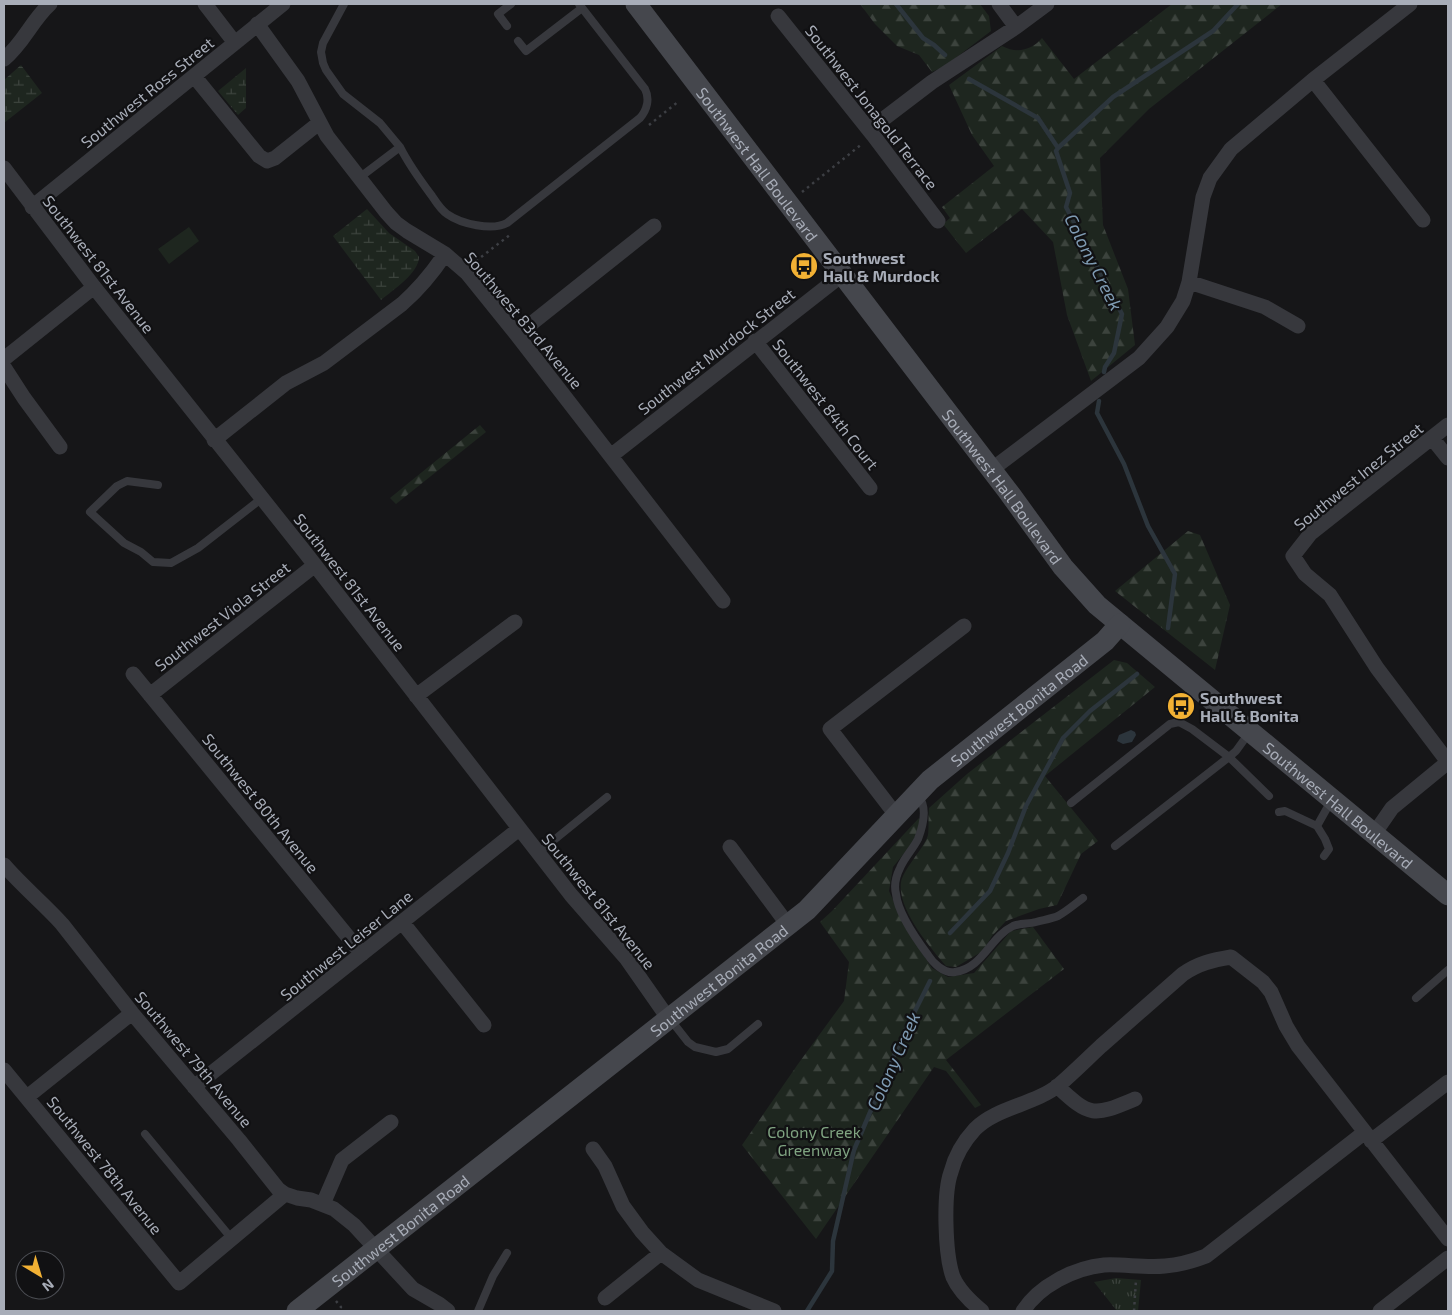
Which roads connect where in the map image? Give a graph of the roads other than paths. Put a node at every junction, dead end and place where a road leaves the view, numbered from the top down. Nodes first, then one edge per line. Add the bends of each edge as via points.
1 (50, 4) edge
2 (205, 4) edge
3 (282, 4) edge
4 (344, 4) edge
5 (510, 4) edge
6 (636, 4) edge
7 (999, 4) edge
8 (1047, 4) edge
9 (1410, 4) edge
10 (580, 6) edge
11 (778, 16) dead end
12 (257, 24) junction
13 (507, 26) dead end
14 (1016, 27) junction
15 (518, 41) dead end
16 (234, 43) junction
17 (4, 59) edge
18 (194, 76) junction
19 (1313, 80) junction
20 (320, 123) junction
21 (871, 132) junction
22 (400, 147) junction
23 (4, 168) edge
24 (359, 178) junction
25 (32, 207) junction
26 (1423, 220) dead end
27 (938, 221) dead end
28 (654, 226) dead end
29 (445, 254) junction
30 (843, 274) junction
31 (1189, 282) junction
32 (94, 287) junction
33 (1298, 326) dead end
34 (518, 335) junction
35 (755, 341) junction
36 (4, 359) edge
37 (4, 367) edge
38 (1448, 426) edge
39 (1432, 438) junction
40 (214, 440) junction
41 (60, 447) dead end
42 (612, 455) junction
43 (1448, 458) edge
44 (991, 470) junction
45 (158, 485) dead end
46 (870, 488) dead end
47 (261, 499) junction
48 (314, 565) junction
49 (723, 601) dead end
50 (515, 622) dead end
51 (1120, 624) junction
52 (964, 626) dead end
53 (134, 674) dead end
54 (150, 694) junction
55 (416, 696) junction
56 (1250, 731) junction
57 (1229, 757) junction
58 (1448, 762) edge
59 (916, 794) junction
60 (1268, 796) dead end
61 (607, 797) dead end
62 (1332, 800) junction
63 (1071, 803) dead end
64 (1279, 812) dead end
65 (896, 814) junction
66 (1317, 826) junction
67 (519, 829) junction
68 (1374, 834) junction
69 (1115, 846) dead end
70 (730, 848) dead end
71 (538, 853) junction
72 (1324, 856) dead end
73 (4, 864) edge
74 (1448, 895) edge
75 (1083, 898) dead end
76 (402, 922) junction
77 (788, 925) junction
78 (362, 954) junction
79 (1448, 970) edge
80 (1416, 998) dead end
81 (132, 1012) junction
82 (668, 1018) junction
83 (758, 1024) dead end
84 (484, 1025) dead end
85 (4, 1070) edge
86 (1448, 1082) edge
87 (1057, 1086) junction
88 (194, 1087) junction
89 (27, 1097) junction
90 (1135, 1099) dead end
91 (391, 1122) dead end
92 (145, 1134) dead end
93 (1368, 1136) junction
94 (593, 1149) dead end
95 (286, 1194) junction
96 (323, 1204) junction
97 (232, 1239) junction
98 (1448, 1239) edge
99 (375, 1249) junction
100 (507, 1253) dead end
101 (660, 1253) junction
102 (1448, 1258) edge
103 (605, 1298) dead end
104 (297, 1311) edge
105 (448, 1311) edge
106 (478, 1311) edge
107 (774, 1311) edge
108 (982, 1311) edge
109 (1023, 1311) edge
110 (1380, 1311) edge

1 - 17 street
2 - 16 street
3 - 12 street, Southwest Ross Street
4 - 22 lane via 323,43 321,52 326,70 343,94 380,123
5 - 13 lane via 498,14
6 - 30 main road, Southwest Hall Boulevard
7 - 14 street
8 - 14 street
9 - 19 street
10 - 15 lane via 526,51
10 - 22 lane via 645,89 647,107 640,118 507,223 501,227 480,226 447,215 412,170
11 - 21 street, Southwest Jonagold Terrace
12 - 16 street, Southwest Ross Street
12 - 20 street, Southwest 83rd Avenue via 298,81
14 - 21 street via 932,82
16 - 18 street, Southwest Ross Street
18 - 20 street via 259,156 267,161
18 - 25 street, Southwest Ross Street
19 - 26 street
19 - 31 street via 1231,149 1210,178 1203,197
20 - 24 street, Southwest 83rd Avenue
21 - 27 street, Southwest Jonagold Terrace
22 - 24 lane
23 - 25 street, Southwest 81st Avenue
24 - 29 street, Southwest 83rd Avenue via 396,223
25 - 32 street, Southwest 81st Avenue
28 - 34 street
29 - 34 street, Southwest 83rd Avenue via 466,273
29 - 40 street via 402,304 324,363 286,383
30 - 35 street, Southwest Murdock Street
30 - 44 main road, Southwest Hall Boulevard
31 - 33 street via 1265,307
31 - 44 street via 1183,301 1167,327 1139,358
32 - 36 street
32 - 40 street, Southwest 81st Avenue
34 - 42 street, Southwest 83rd Avenue
35 - 42 street, Southwest Murdock Street
35 - 46 street, Southwest 84th Court
37 - 41 street
38 - 39 street, Southwest Inez Street
39 - 43 street
39 - 58 street, Southwest Inez Street via 1311,533 1293,556 1305,574 1330,595 1377,668
40 - 47 street, Southwest 81st Avenue
42 - 49 street, Southwest 83rd Avenue
44 - 51 main road, Southwest Hall Boulevard via 1063,567 1096,605
45 - 47 lane via 127,481 117,486 90,512 124,543 153,562 171,563 198,548
47 - 48 street, Southwest 81st Avenue
48 - 54 street, Southwest Viola Street
48 - 55 street, Southwest 81st Avenue
50 - 55 street
51 - 56 main road, Southwest Hall Boulevard
51 - 59 main road, Southwest Bonita Road via 1105,641
52 - 65 street via 830,729
53 - 54 street, Southwest 80th Avenue
54 - 78 street, Southwest 80th Avenue
55 - 67 street, Southwest 81st Avenue
56 - 57 lane
56 - 62 main road, Southwest Hall Boulevard
57 - 60 lane
57 - 63 lane via 1192,729 1179,722 1170,724
57 - 69 lane
58 - 68 street via 1392,808
59 - 65 main road, Southwest Bonita Road
59 - 75 lane via 925,809 923,822 918,839 900,867 896,894 922,947 946,972 955,972 981,959 999,934 1015,925 1058,916
61 - 71 lane
62 - 66 lane
62 - 68 main road, Southwest Hall Boulevard
64 - 66 lane via 1285,811
65 - 77 main road, Southwest Bonita Road via 823,894
66 - 72 lane via 1327,844
67 - 71 street, Southwest 81st Avenue
67 - 76 street, Southwest Leiser Lane
68 - 74 main road, Southwest Hall Boulevard
70 - 77 street
71 - 82 street, Southwest 81st Avenue via 621,952
73 - 81 street, Southwest 79th Avenue via 50,910
76 - 78 street, Southwest Leiser Lane
76 - 84 street
77 - 82 main road, Southwest Bonita Road
78 - 88 street, Southwest Leiser Lane
79 - 80 lane
81 - 88 street, Southwest 79th Avenue
81 - 89 street
82 - 83 lane via 695,1047 716,1052 728,1049
82 - 99 main road, Southwest Bonita Road
85 - 89 street, Southwest 78th Avenue
86 - 93 street
87 - 90 street via 1074,1102 1099,1112
87 - 93 street via 1183,974 1195,966 1231,957 1271,992 1298,1046
87 - 108 street via 976,1129 956,1158 950,1174 946,1223 949,1261 963,1293
88 - 95 street, Southwest 79th Avenue via 278,1189
89 - 97 street, Southwest 78th Avenue via 179,1283
91 - 96 street via 342,1160
92 - 97 lane
93 - 98 street
93 - 109 street via 1206,1256 1166,1266 1103,1266 1074,1272 1046,1288
94 - 101 street via 605,1166 623,1206
95 - 96 street, Southwest 79th Avenue
95 - 97 street
96 - 99 street, Southwest 79th Avenue via 354,1225
99 - 104 main road, Southwest Bonita Road
99 - 105 street, Southwest 79th Avenue via 413,1289
100 - 106 lane
101 - 103 street
101 - 107 street via 698,1280
102 - 110 street

